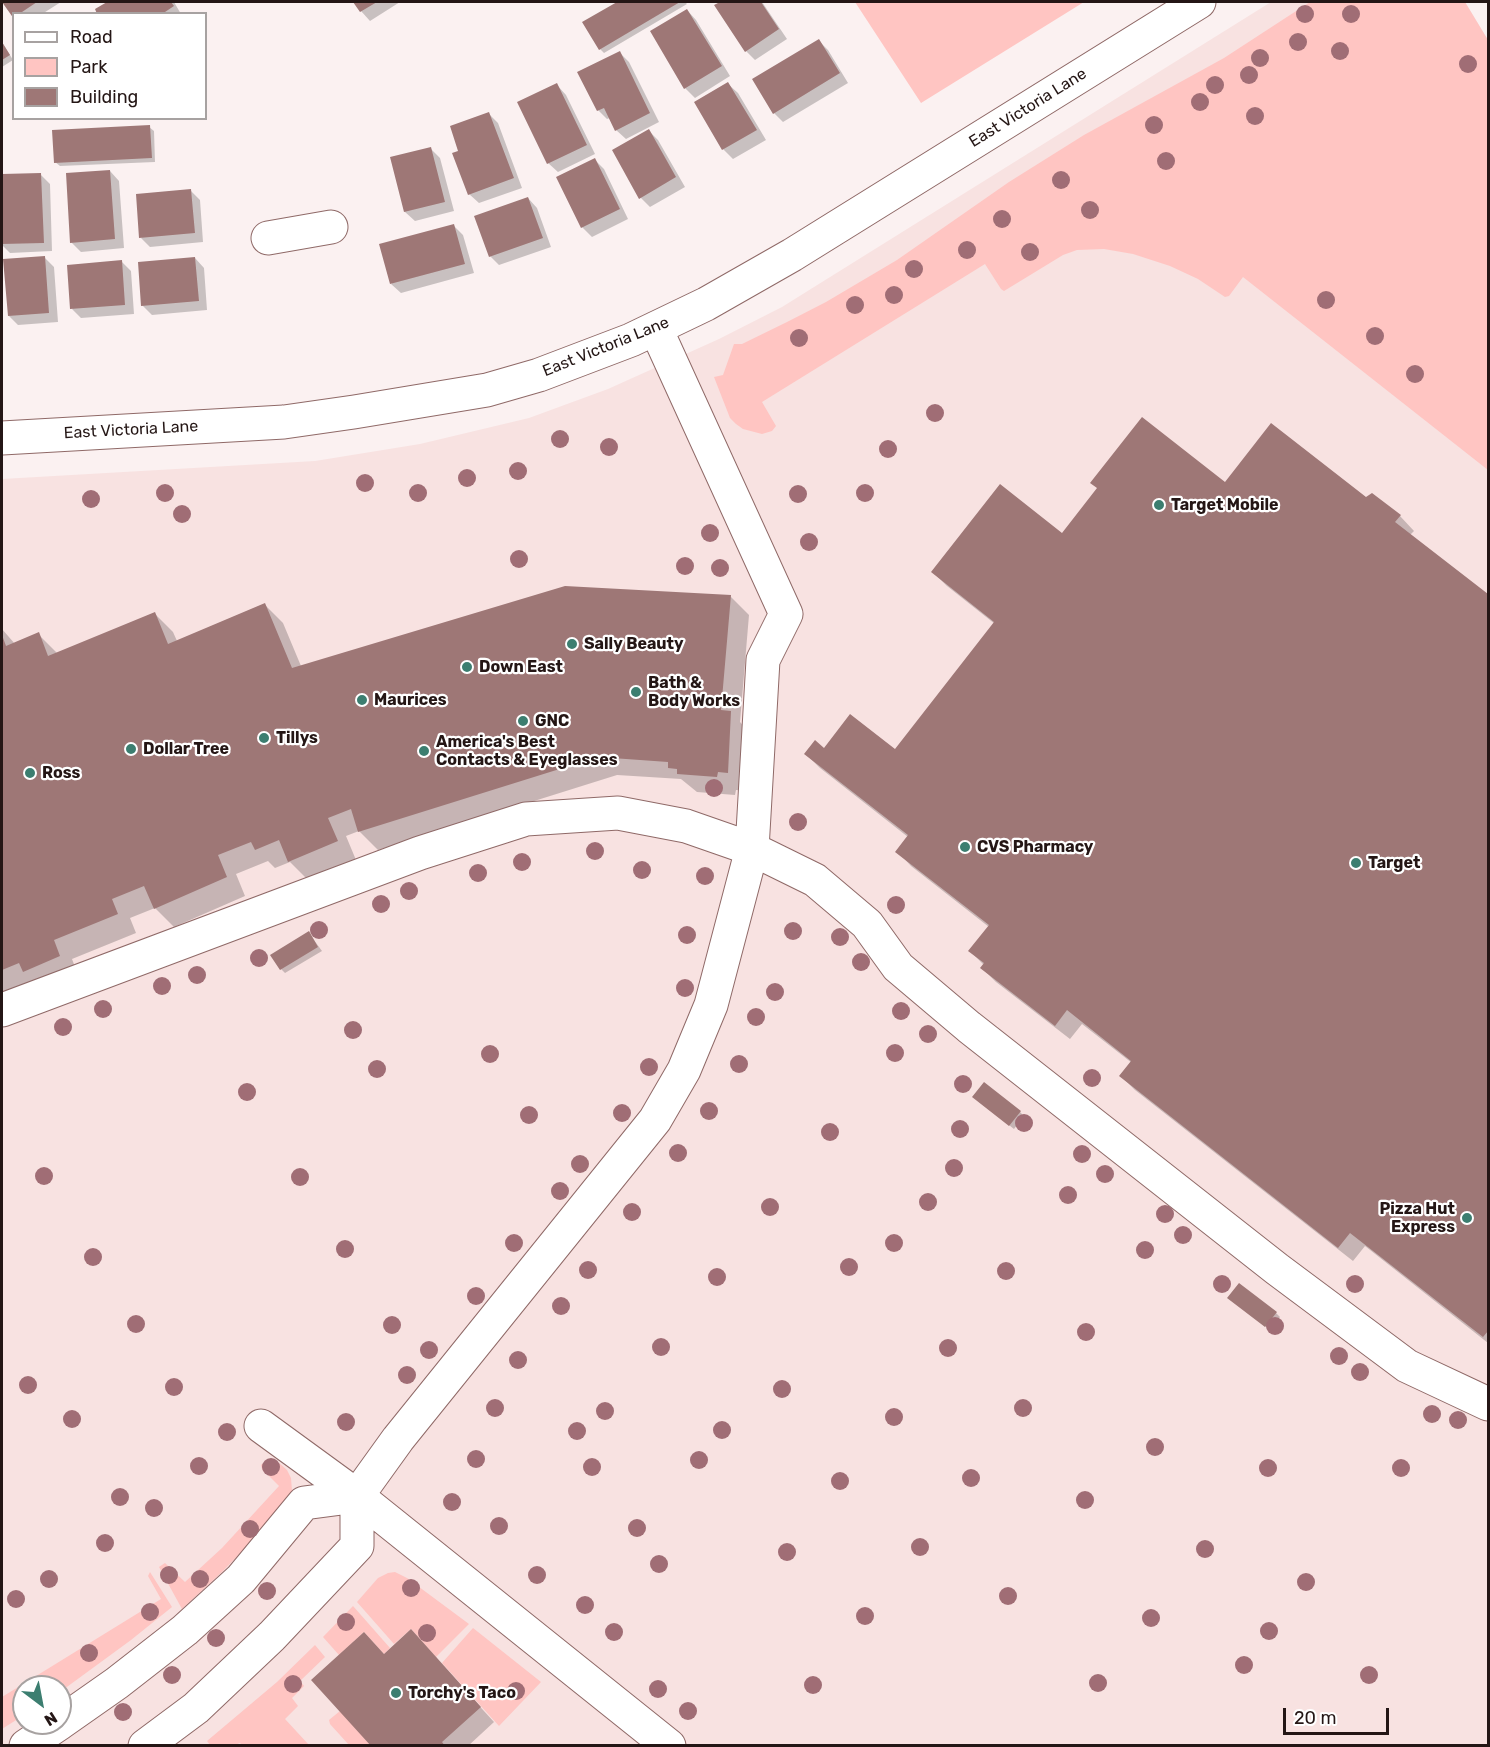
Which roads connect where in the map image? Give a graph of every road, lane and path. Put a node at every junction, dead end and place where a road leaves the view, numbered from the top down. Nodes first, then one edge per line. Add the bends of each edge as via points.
1 (1199, 2) edge
2 (331, 227) dead end
3 (268, 238) dead end
4 (656, 329) junction
5 (2, 438) edge
6 (752, 849) junction
7 (2, 1010) edge
8 (1488, 1404) edge
9 (261, 1426) dead end
10 (357, 1496) junction
11 (72, 1715) edge
12 (42, 1735) edge
13 (26, 1746) edge
14 (145, 1746) edge
15 (669, 1746) edge

1 - 4 street, East Victoria Lane via 792,255
2 - 3 street
4 - 5 street, East Victoria Lane via 539,375 487,390 374,409 284,422
4 - 6 street via 786,614 763,660
6 - 7 street via 686,826 618,813 526,819 410,857
6 - 8 street via 814,880 867,924 898,967 969,1027 1277,1269 1407,1366
6 - 10 street via 711,1005 684,1070 655,1120 398,1439
9 - 10 street
10 - 11 street via 304,1503 241,1579 185,1630
10 - 14 street via 357,1546 272,1636 196,1708
10 - 15 street
12 - 13 street

